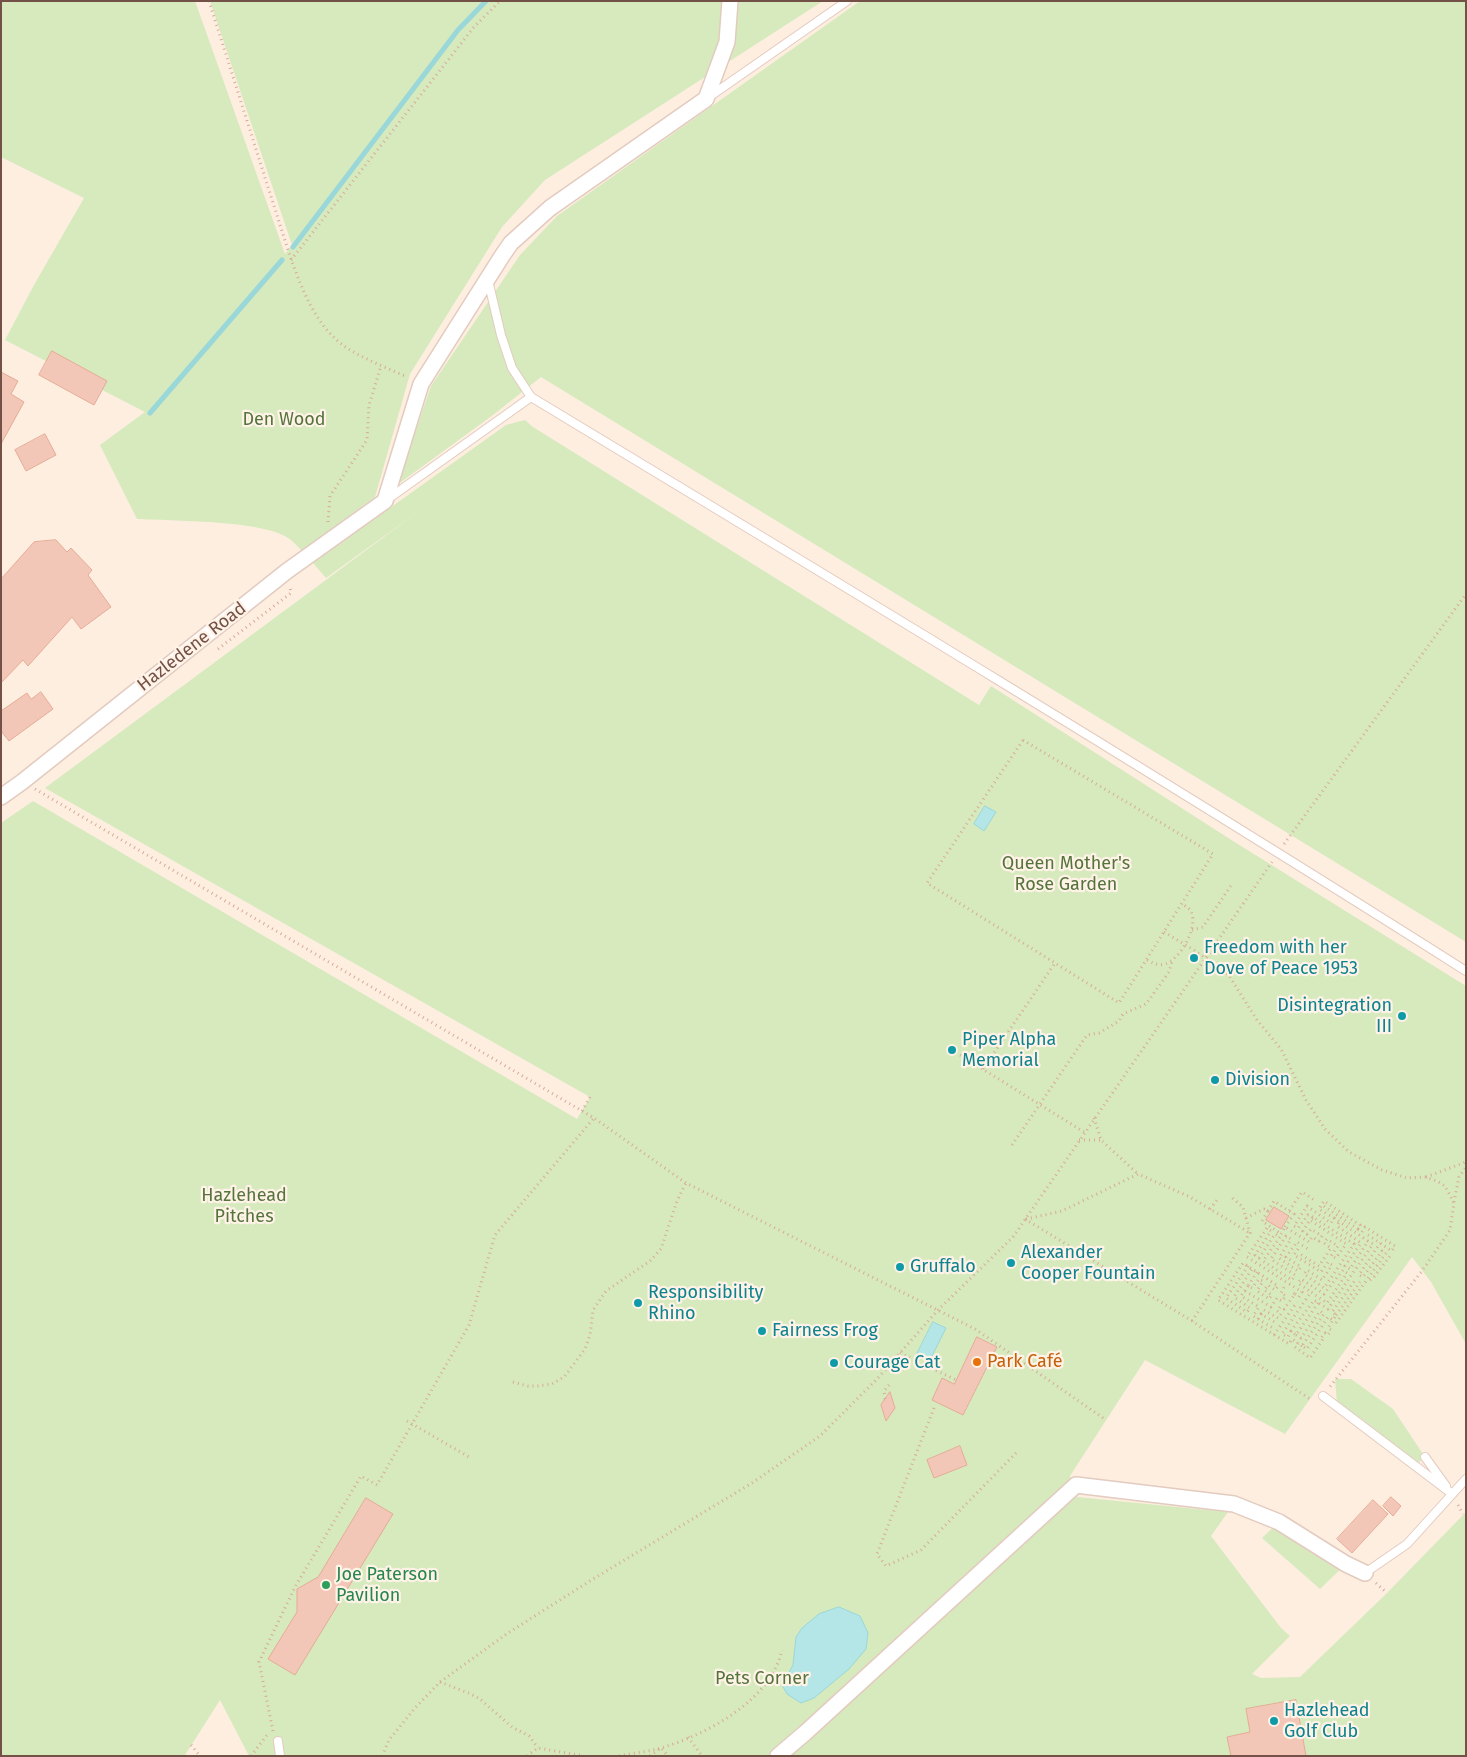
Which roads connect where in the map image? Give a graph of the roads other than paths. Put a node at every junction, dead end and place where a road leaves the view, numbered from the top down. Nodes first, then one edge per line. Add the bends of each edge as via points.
1 (730, 1) edge
2 (847, 1) edge
3 (706, 99) junction
4 (488, 280) junction
5 (531, 397) junction
6 (385, 501) junction
7 (1, 797) edge
8 (1466, 971) edge
9 (1323, 1396) road end
10 (1424, 1457) dead end
11 (1466, 1480) edge
12 (1451, 1493) junction
13 (1365, 1573) joint
14 (278, 1741) road end
15 (280, 1756) edge
16 (778, 1756) edge

1 - 3 street via 727,42
2 - 3 lane
3 - 4 street via 550,208 512,243
4 - 5 lane via 500,335 512,368
4 - 6 street via 421,384
5 - 6 lane
5 - 8 lane via 961,656
6 - 7 street, Hazledene Road via 287,571
9 - 12 lane
10 - 12 lane
11 - 12 lane
12 - 13 lane via 1407,1544
13 - 16 street via 1279,1522 1234,1504 1076,1484
14 - 15 lane

